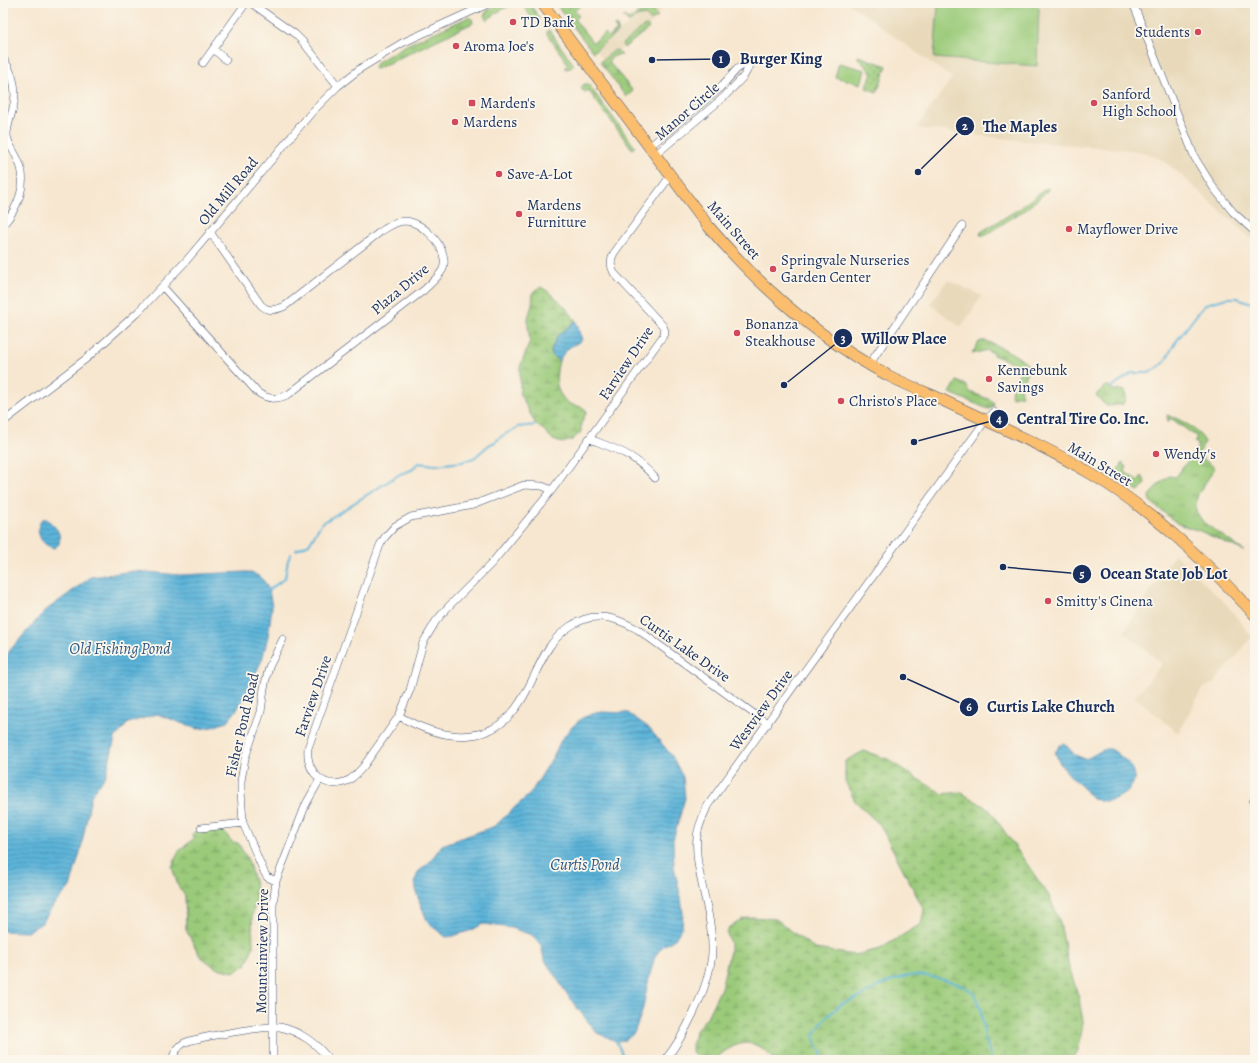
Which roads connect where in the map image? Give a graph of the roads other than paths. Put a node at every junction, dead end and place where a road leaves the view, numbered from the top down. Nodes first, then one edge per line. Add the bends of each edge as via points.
1 (246, 3) edge
2 (251, 3) edge
3 (490, 3) edge
4 (542, 3) edge
5 (1132, 3) edge
6 (213, 50) junction
7 (3, 58) edge
8 (226, 60) dead end
9 (203, 63) dead end
10 (338, 86) junction
11 (5, 133) edge
12 (652, 151) junction
13 (671, 175) junction
14 (3, 225) edge
15 (962, 226) dead end
16 (210, 232) junction
17 (1255, 232) edge
18 (163, 287) junction
19 (869, 365) junction
20 (994, 412) dead end
21 (985, 421) junction
22 (3, 422) edge
23 (590, 439) junction
24 (655, 478) dead end
25 (552, 490) junction
26 (1255, 615) edge
27 (283, 639) dead end
28 (399, 716) junction
29 (768, 724) junction
30 (320, 779) junction
31 (243, 823) junction
32 (201, 828) dead end
33 (276, 881) junction
34 (274, 1026) junction
35 (172, 1060) edge
36 (273, 1060) edge
37 (329, 1060) edge
38 (665, 1060) edge

1 - 6 street
2 - 10 street via 295,34
3 - 10 street, Old Mill Road via 393,48
4 - 12 highway, Main Street
5 - 17 street via 1195,158 1233,212
6 - 8 street
6 - 9 street
7 - 11 street via 15,88 14,107
10 - 16 street, Old Mill Road via 312,112
11 - 14 street via 19,162 22,182 21,194 13,213
12 - 12 street, Manor Circle via 724,97 744,76 753,60 737,69
12 - 13 highway, Main Street
13 - 19 highway, Main Street via 709,227 764,286 808,324
13 - 23 street, Farview Drive via 610,262 614,273 663,326 664,335
15 - 19 street
16 - 18 street, Old Mill Road
16 - 18 street, Plaza Drive via 264,308 271,310 285,306 380,232 398,222 412,222 427,230 439,247 444,263 440,274 424,290 289,394 276,399 263,397 257,392
18 - 22 street, Old Mill Road via 120,330 87,358
19 - 21 highway, Main Street
20 - 21 street, Westview Drive
21 - 26 highway, Main Street via 1094,475 1125,496 1198,556
21 - 29 street, Westview Drive
23 - 24 street via 631,456 644,465
23 - 25 street, Farview Drive
25 - 28 street, Farview Drive via 491,564 436,622 423,643 410,690
25 - 30 street, Farview Drive via 542,486 524,485 473,505 411,517 395,526 386,535 380,545 308,748 311,768
27 - 31 street, Fisher Pond Road via 269,668 261,712 245,758 240,792
28 - 29 street, Curtis Lake Drive via 424,729 449,736 469,736 487,731 500,724 516,709 559,635 576,623 598,617 619,621 637,629
28 - 30 street, Farview Drive via 363,767 351,778 340,783
29 - 38 street, Westview Drive via 708,805 700,824 697,848 711,930 712,960 708,978 692,1015
30 - 33 street, Mountainview Drive via 306,804
31 - 32 street
31 - 33 street, Fisher Pond Road via 264,872 267,877
33 - 34 street, Mountainview Drive via 273,905
34 - 35 street via 189,1041 177,1049
34 - 36 street, Mountainview Drive
34 - 37 street via 292,1031 313,1042

